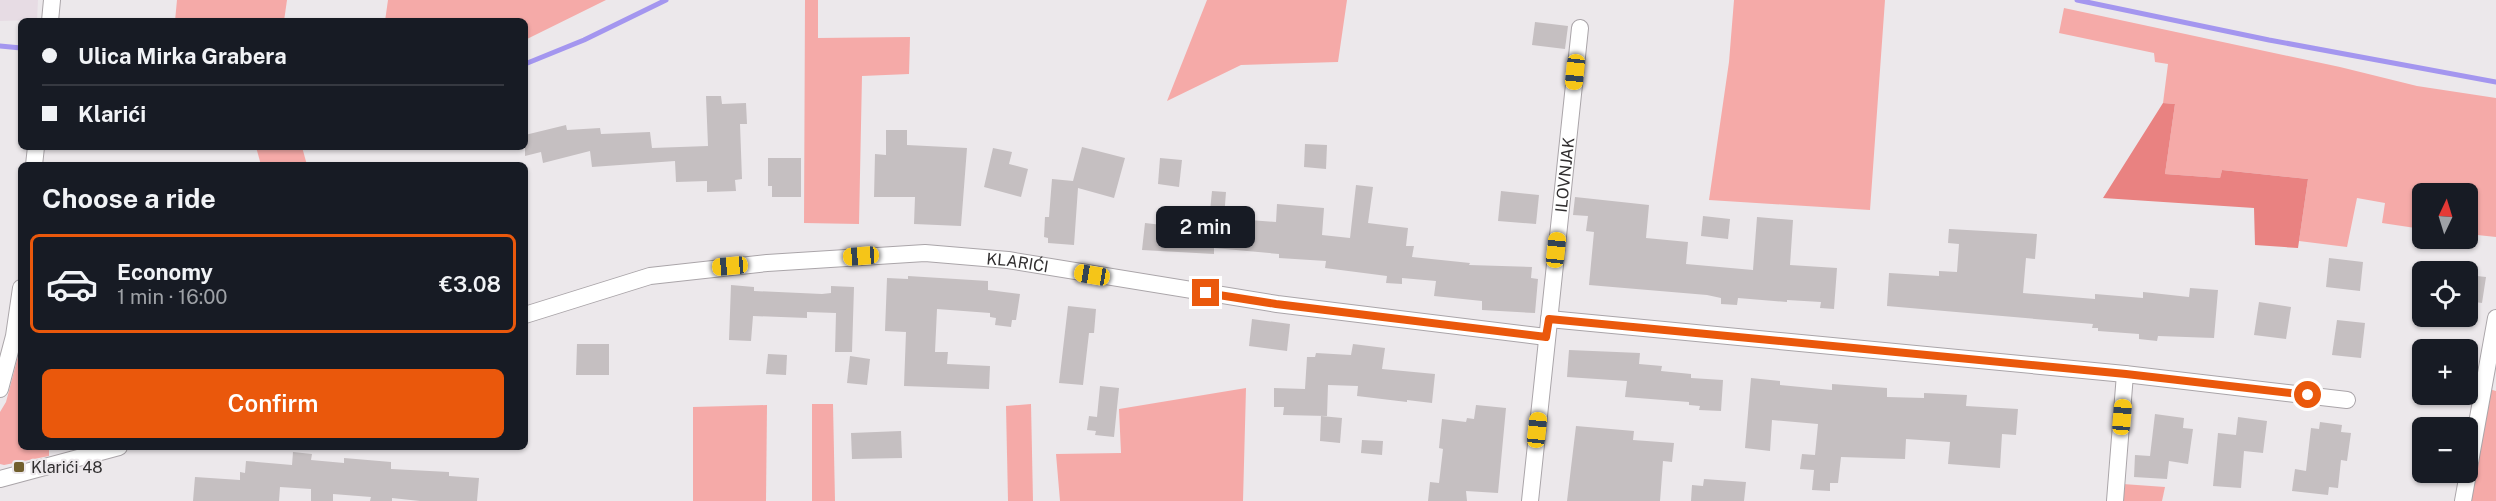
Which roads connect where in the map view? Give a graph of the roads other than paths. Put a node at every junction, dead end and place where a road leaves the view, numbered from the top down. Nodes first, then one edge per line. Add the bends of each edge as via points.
1 (52, 0) edge
2 (50, 18) edge
3 (1580, 28) dead end
4 (18, 309) edge
5 (528, 314) edge
6 (2496, 318) edge
7 (1549, 319) junction
8 (1546, 337) junction
9 (2126, 374) junction
10 (0, 389) edge
11 (2347, 400) dead end
12 (108, 450) edge
13 (0, 479) edge
14 (1530, 501) edge
15 (2115, 501) edge
16 (2463, 501) edge

1 - 2 street
3 - 7 street, ILOVNJAK
4 - 10 street
5 - 8 street, KLARIĆI via 650,276 767,263 925,253 1008,260 1276,304
6 - 16 street
7 - 8 street, ILOVNJAK
7 - 9 street
8 - 14 street, ILOVNJAK
9 - 11 street
9 - 15 street
12 - 13 street

